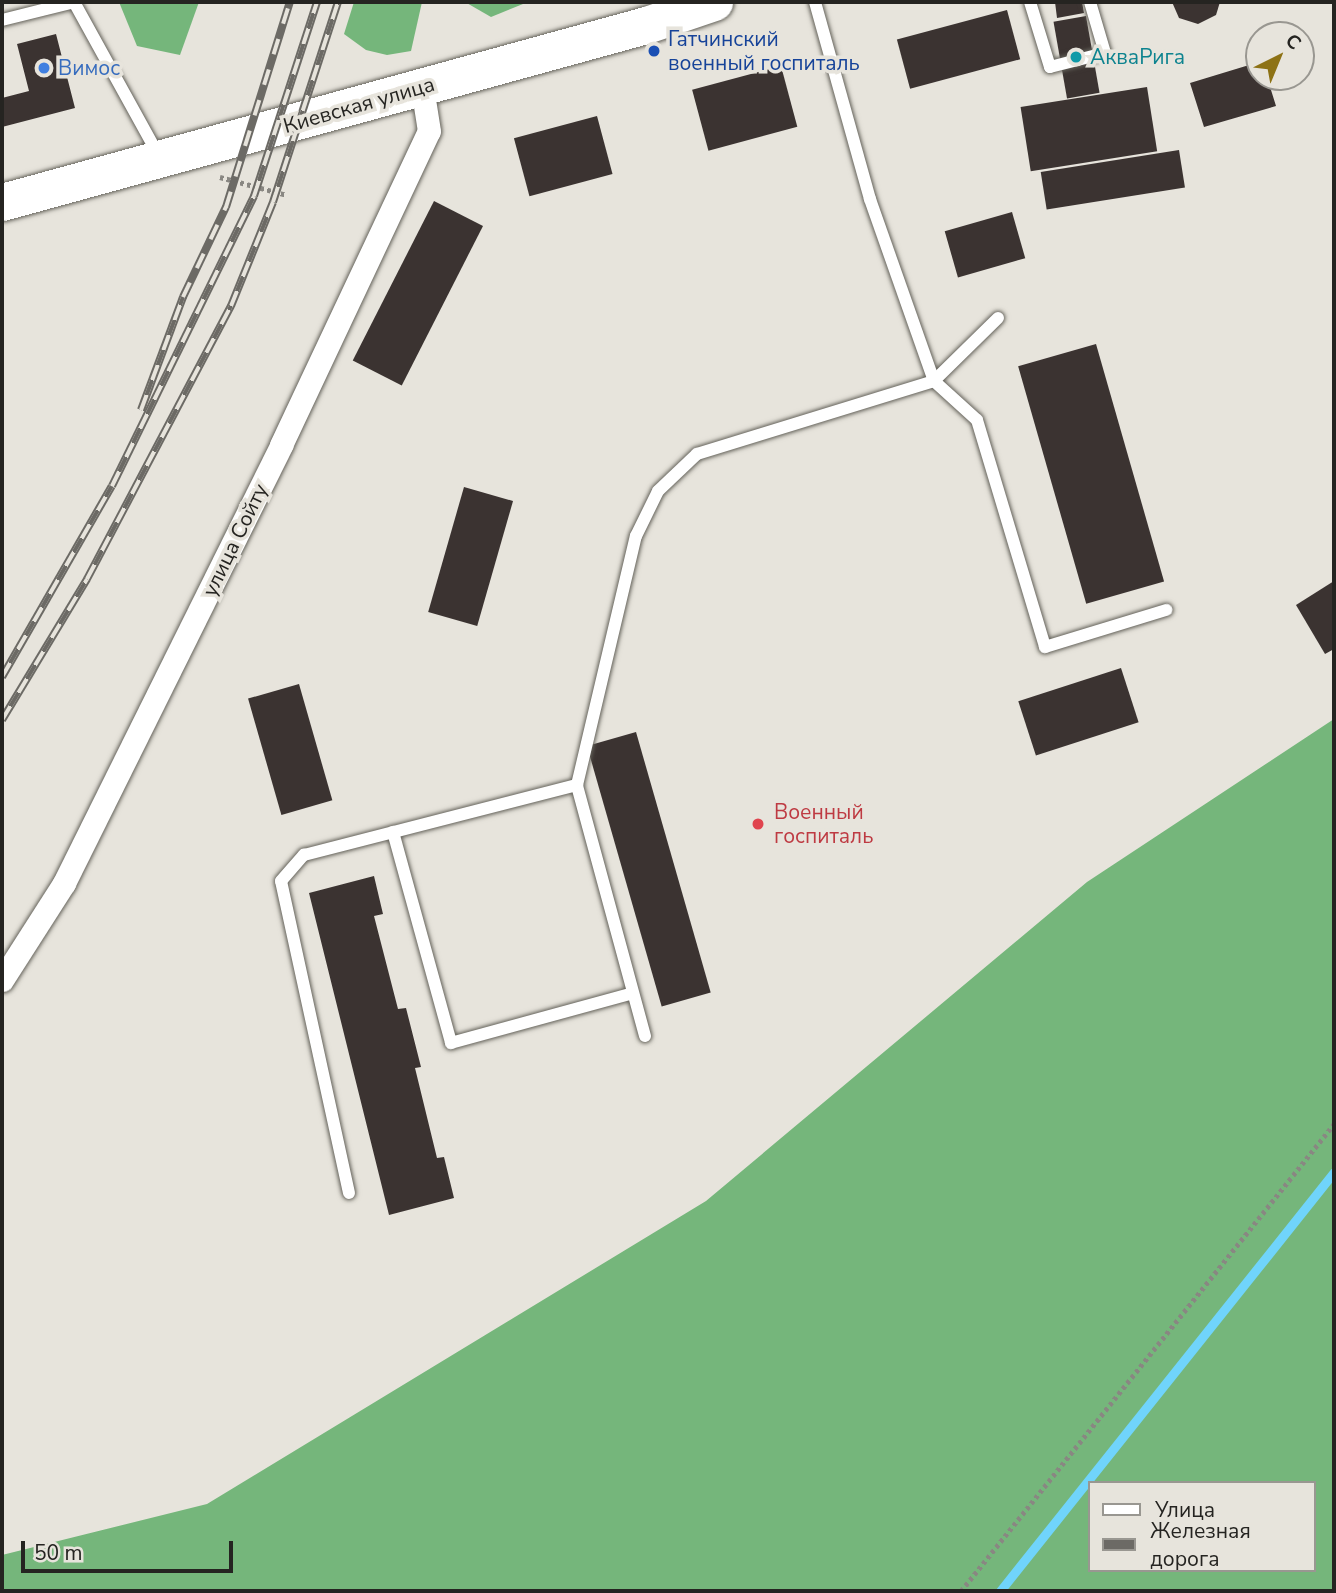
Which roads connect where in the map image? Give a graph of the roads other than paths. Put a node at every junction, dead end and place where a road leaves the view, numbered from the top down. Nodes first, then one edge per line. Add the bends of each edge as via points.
1 (74, 2) edge
2 (714, 2) edge
3 (815, 2) edge
4 (1030, 2) edge
5 (1090, 2) edge
6 (2, 20) edge
7 (422, 87) junction
8 (161, 159) junction
9 (2, 202) edge
10 (998, 318) dead end
11 (934, 381) junction
12 (1166, 610) dead end
13 (577, 785) junction
14 (393, 832) junction
15 (2, 980) edge
16 (630, 993) junction
17 (645, 1036) dead end
18 (349, 1193) dead end

1 - 6 lane
1 - 8 lane
2 - 7 main road, Киевская улица
3 - 11 lane via 870,199
4 - 5 lane via 1050,67 1105,53
7 - 8 main road, Киевская улица
7 - 15 street, улица Сойту via 429,131 281,445 64,883
8 - 9 main road, Киевская улица
10 - 11 lane
11 - 12 lane via 977,420 1045,647
11 - 13 lane via 697,454 658,491 636,536
13 - 14 lane
13 - 16 lane
14 - 16 lane via 451,1043
14 - 18 lane via 304,855 282,881
16 - 17 lane

